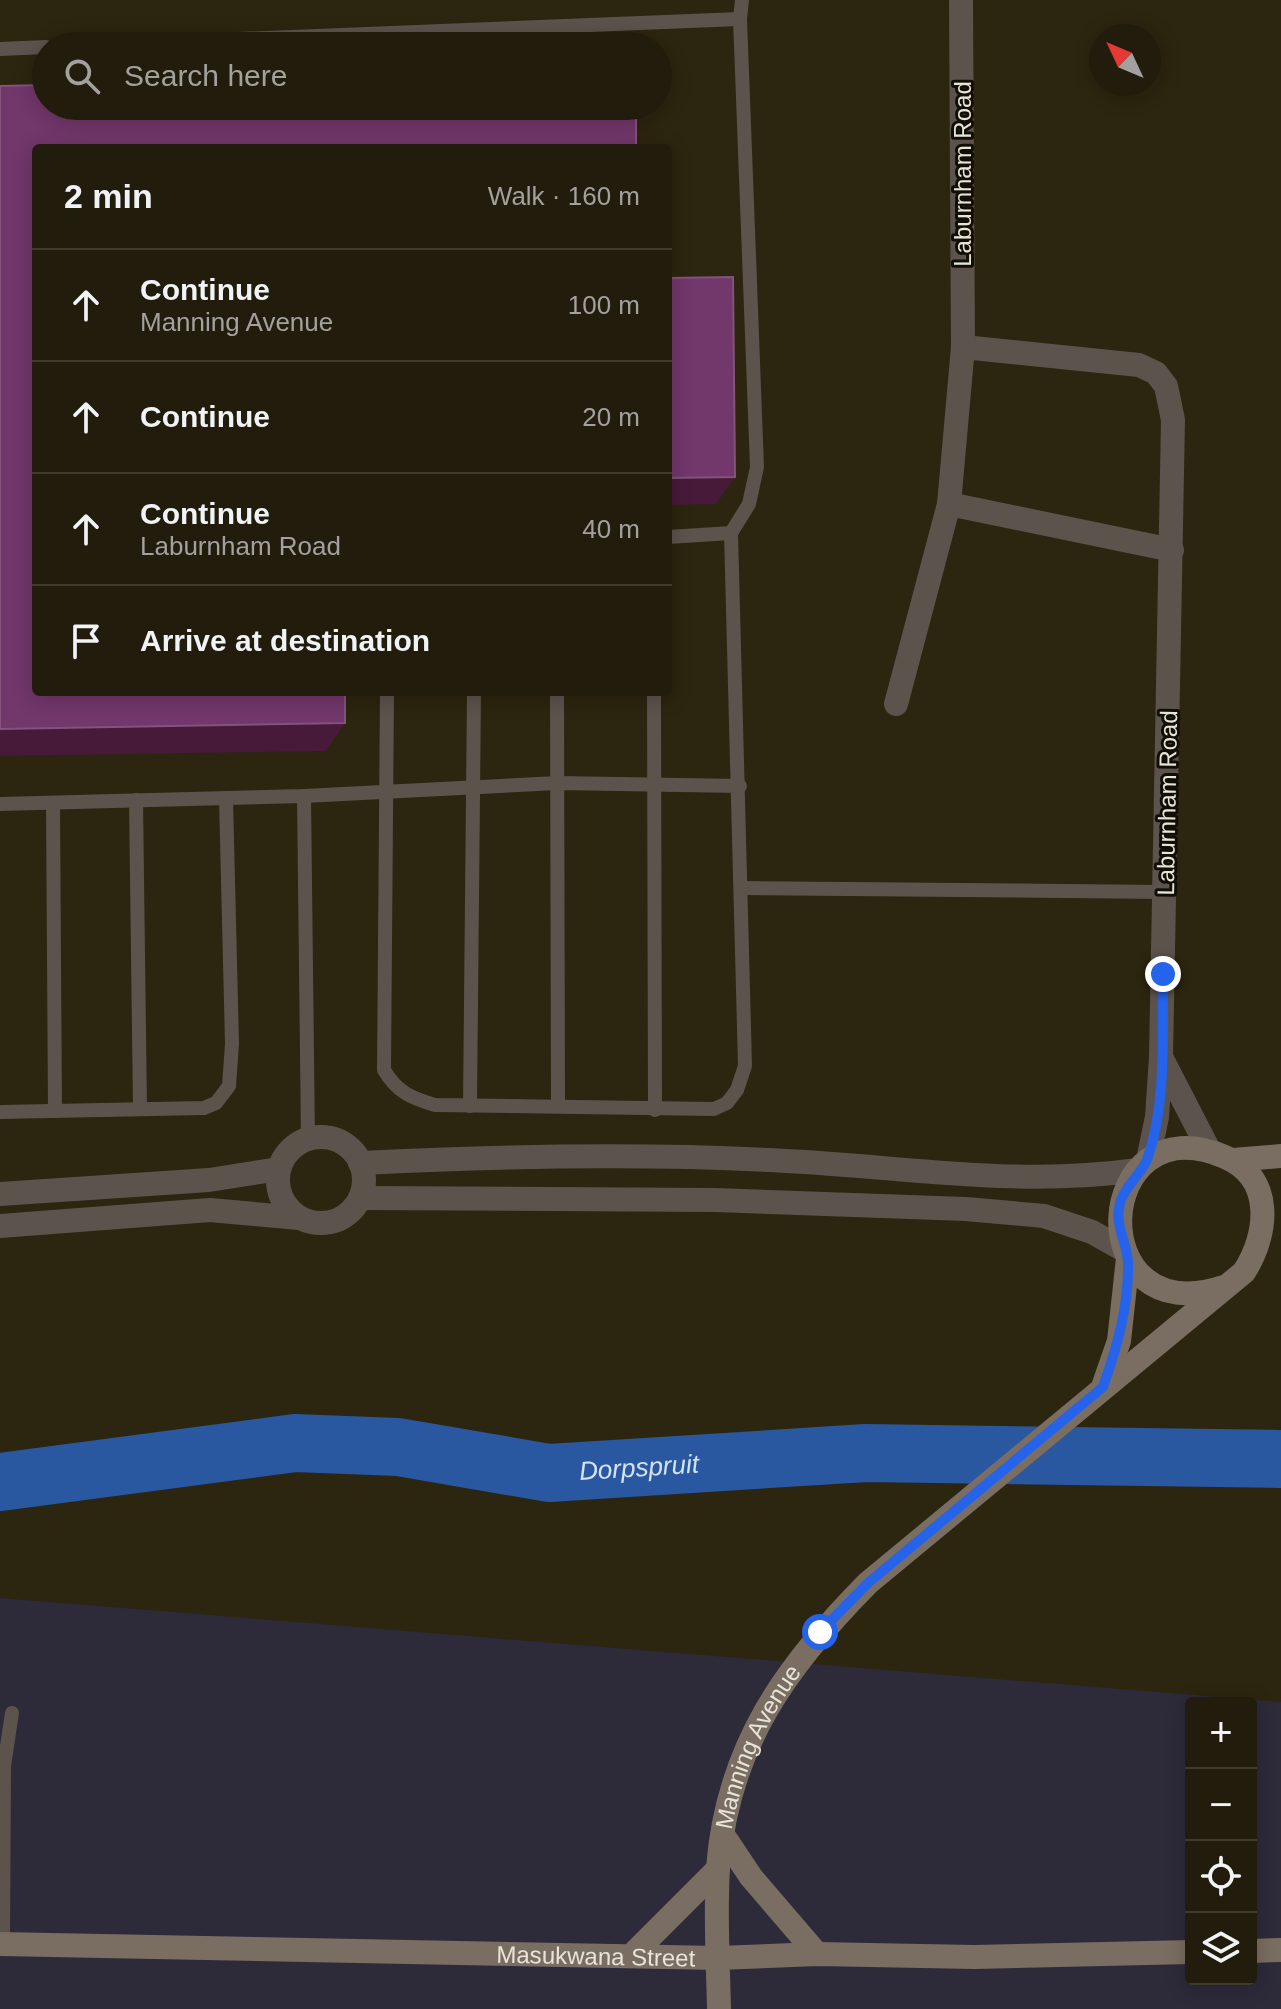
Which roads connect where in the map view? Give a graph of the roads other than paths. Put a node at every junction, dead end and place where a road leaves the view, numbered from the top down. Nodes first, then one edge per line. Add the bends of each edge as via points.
1 (742, 0) edge
2 (961, 0) edge
3 (740, 19) junction
4 (414, 32) edge
5 (32, 48) edge
6 (0, 49) edge
7 (963, 347) junction
8 (949, 504) junction
9 (731, 533) junction
10 (672, 537) edge
11 (1172, 550) junction
12 (387, 696) edge
13 (474, 696) edge
14 (557, 696) edge
15 (654, 696) edge
16 (896, 704) dead end
17 (557, 783) junction
18 (655, 784) junction
19 (740, 786) junction
20 (474, 787) junction
21 (384, 792) junction
22 (304, 796) junction
23 (226, 798) junction
24 (136, 800) junction
25 (53, 803) junction
26 (0, 804) edge
27 (741, 888) junction
28 (1165, 892) junction
29 (1161, 1057) junction
30 (558, 1105) junction
31 (470, 1106) junction
32 (140, 1109) junction
33 (655, 1110) junction
34 (55, 1111) junction
35 (0, 1112) edge
36 (308, 1140) junction
37 (1209, 1150) junction
38 (1281, 1156) edge
39 (1233, 1160) junction
40 (360, 1163) junction
41 (1143, 1165) junction
42 (279, 1169) junction
43 (0, 1194) edge
44 (360, 1198) junction
45 (299, 1218) junction
46 (1273, 1219) edge
47 (0, 1226) edge
48 (1126, 1254) junction
49 (1224, 1287) junction
50 (1094, 1395) junction
51 (12, 1713) dead end
52 (723, 1835) junction
53 (718, 1869) junction
54 (2, 1944) edge
55 (1281, 1950) edge
56 (1257, 1951) edge
57 (1185, 1952) edge
58 (633, 1954) junction
59 (817, 1954) junction
60 (718, 1958) junction
61 (719, 2009) edge

1 - 3 lane
2 - 7 street, Laburnham Road
3 - 4 lane
3 - 9 lane via 757,467 749,504
5 - 6 lane
7 - 8 street, Laburnham Road
7 - 11 street, Laburnham Road via 1139,365 1156,373 1171,398
8 - 11 street
8 - 16 street, Laburnham Road
9 - 10 lane
9 - 19 lane
11 - 28 street, Laburnham Road
12 - 21 lane
13 - 20 lane
14 - 17 lane
15 - 18 lane
17 - 18 lane
17 - 20 lane
17 - 30 lane
18 - 19 lane
18 - 33 lane
19 - 27 lane
20 - 21 lane
20 - 31 lane
21 - 22 lane
21 - 31 lane via 384,1070 411,1098
22 - 23 lane
22 - 36 lane
23 - 24 lane
23 - 32 lane via 229,1086 216,1103 204,1108
24 - 25 lane
24 - 32 lane
25 - 26 lane
25 - 34 lane
27 - 28 lane
27 - 33 lane via 745,1066 737,1090 714,1109
28 - 29 street, Laburnham Road
29 - 37 street, Laburnham Road
29 - 41 street, Laburnham Road via 1157,1117
30 - 31 lane
30 - 33 lane
32 - 34 lane
34 - 35 lane
36 - 40 street via 333,1139 354,1152
36 - 42 street via 295,1146
37 - 39 street
37 - 41 street via 1172,1151
38 - 39 street
39 - 46 street via 1251,1178
40 - 41 street via 514,1155 786,1161 1023,1179 1070,1179
40 - 44 street
41 - 48 street via 1120,1204 1118,1227
42 - 43 street via 209,1180
42 - 45 street via 281,1197
44 - 45 street via 341,1218 327,1223
44 - 48 street via 715,1200 966,1209 1044,1216 1092,1232
45 - 47 street via 210,1210
46 - 49 street via 1244,1272
48 - 49 street via 1160,1287 1181,1294
48 - 50 street via 1119,1341
49 - 50 street, Manning Avenue
50 - 52 street, Manning Avenue via 868,1583 820,1632 777,1688 745,1753
51 - 54 lane via 5,1754
52 - 53 street, Manning Avenue
52 - 59 street via 751,1877
53 - 58 street
53 - 60 street, Manning Avenue
54 - 58 street, Masukwana Street via 408,1955
55 - 56 street
57 - 59 street, Masukwana Street
58 - 60 street, Masukwana Street
59 - 60 street, Masukwana Street
60 - 61 street, Manning Avenue

